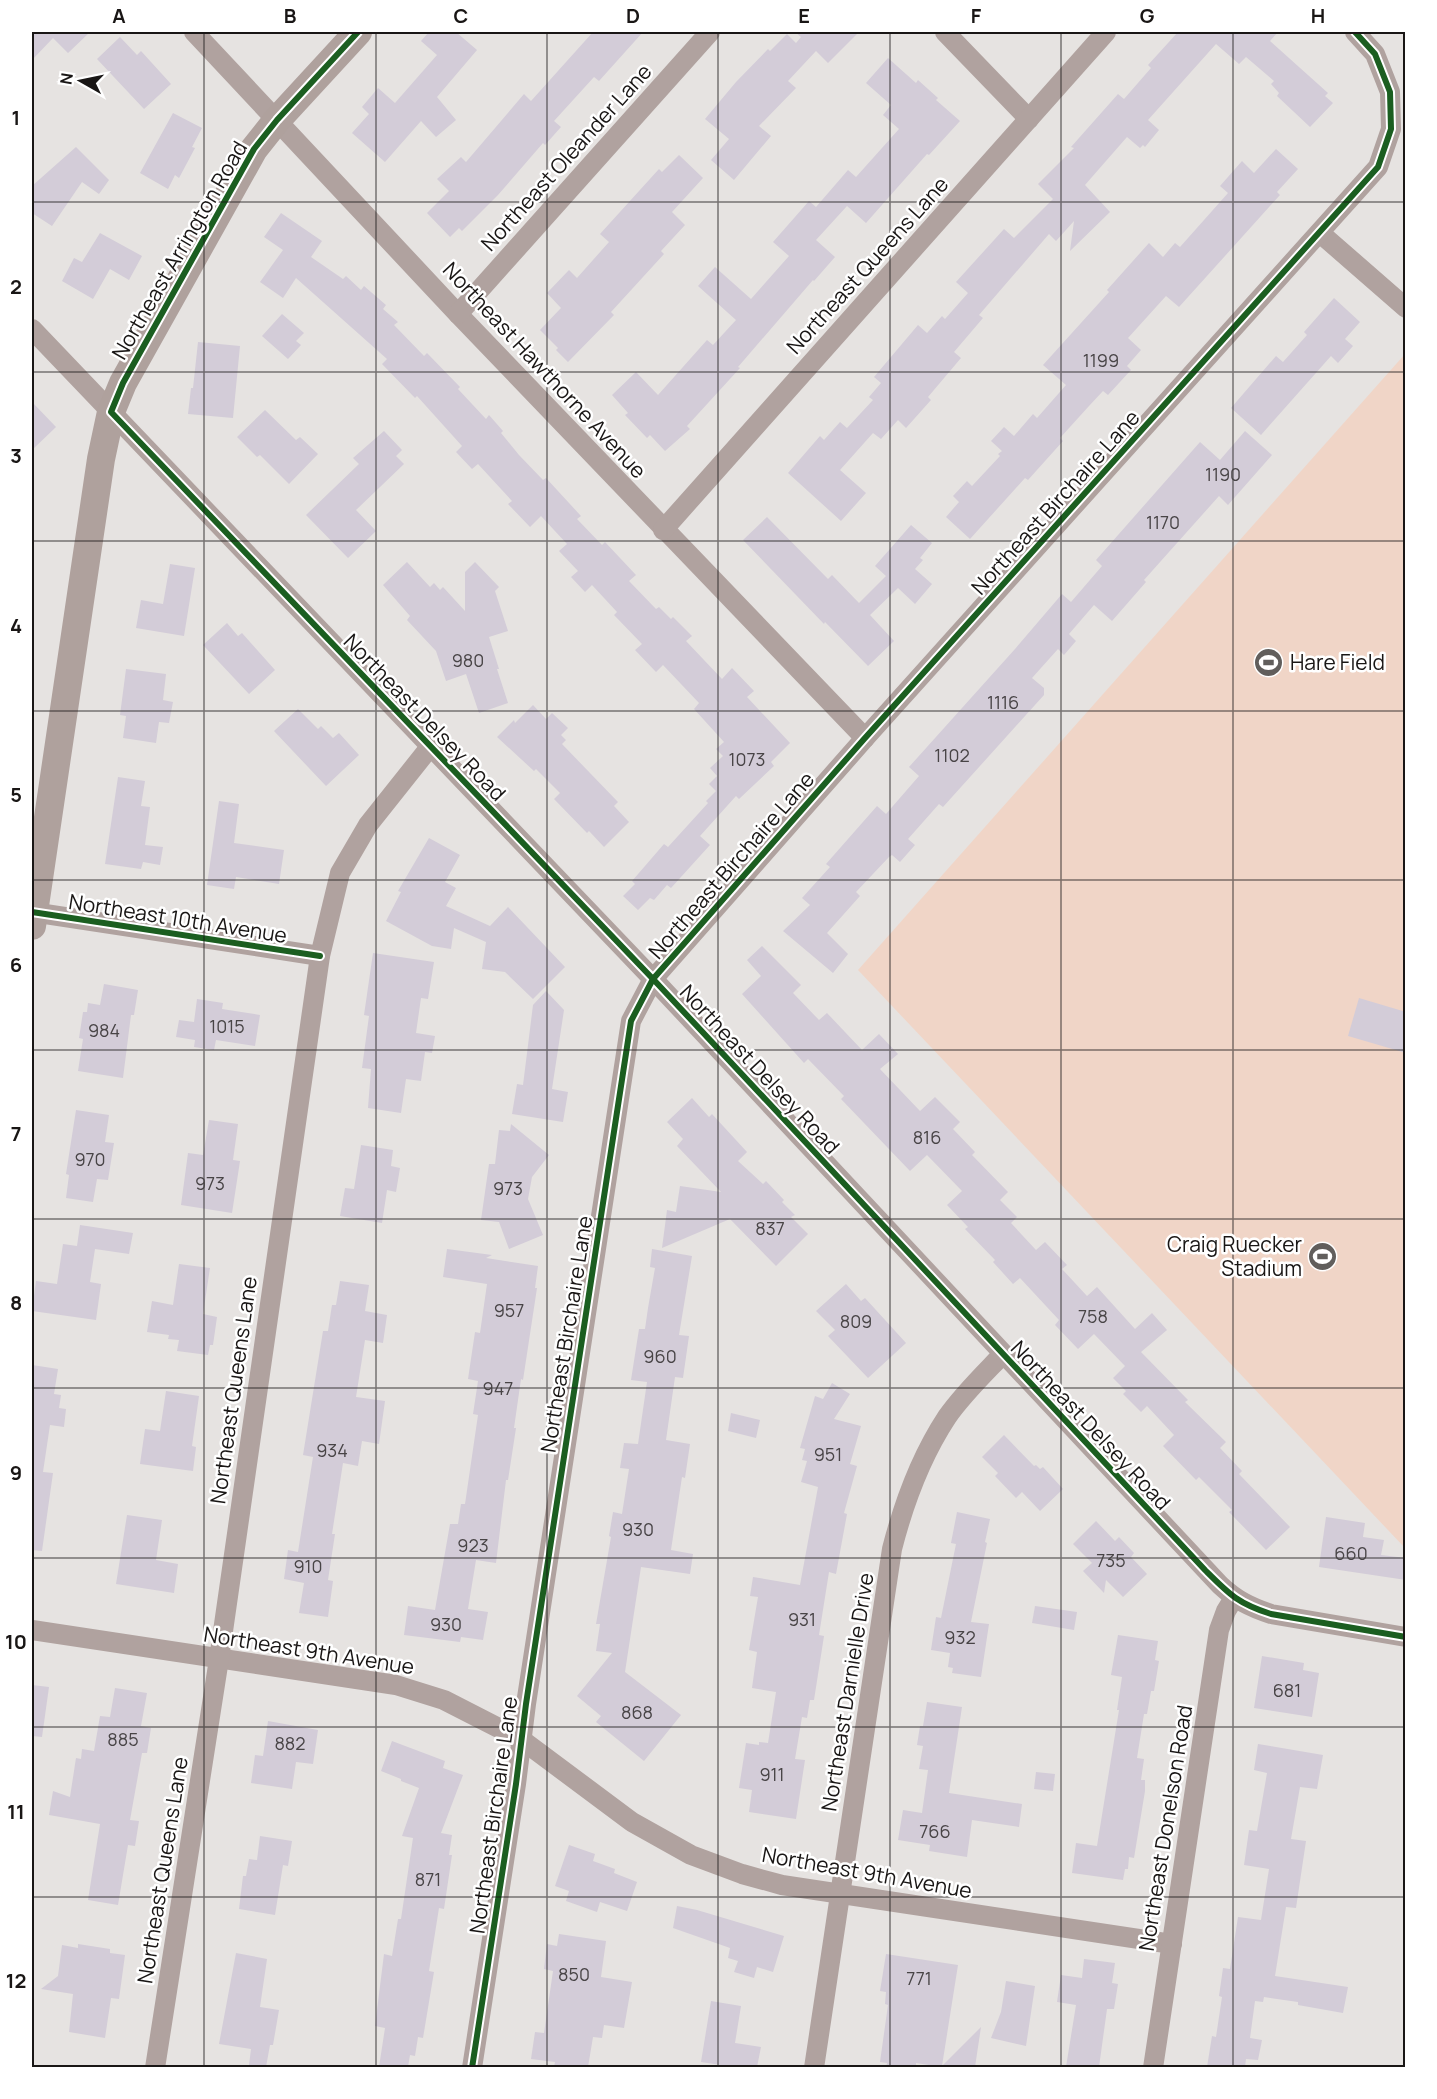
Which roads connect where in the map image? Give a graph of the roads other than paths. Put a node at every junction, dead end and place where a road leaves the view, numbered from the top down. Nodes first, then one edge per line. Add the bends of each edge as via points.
1 (194, 32) edge
2 (358, 32) edge
3 (710, 32) edge
4 (945, 32) edge
5 (1106, 32) edge
6 (1355, 32) edge
7 (1029, 119) junction
8 (277, 120) junction
9 (1320, 233) junction
10 (1406, 308) edge
11 (458, 314) junction
12 (32, 329) edge
13 (111, 412) junction
14 (663, 530) junction
15 (865, 738) junction
16 (430, 747) junction
17 (32, 917) edge
18 (320, 956) junction
19 (653, 979) junction
20 (1003, 1354) junction
21 (1234, 1598) junction
22 (32, 1630) edge
23 (1406, 1637) edge
24 (219, 1659) junction
25 (522, 1740) junction
26 (841, 1894) junction
27 (1172, 1944) junction
28 (155, 2067) edge
29 (472, 2067) edge
30 (814, 2067) edge
31 (1153, 2067) edge

1 - 8 street, Northeast Hawthorne Avenue
2 - 8 street, Northeast Arrington Road
3 - 11 street, Northeast Oleander Lane
4 - 7 street
5 - 7 street, Northeast Queens Lane
6 - 9 street, Northeast Birchaire Lane via 1375,54 1390,92 1391,129 1378,167
7 - 14 street, Northeast Queens Lane
8 - 11 street, Northeast Hawthorne Avenue
8 - 13 street, Northeast Arrington Road via 254,149 123,383
9 - 10 street
9 - 15 street, Northeast Birchaire Lane
11 - 14 street, Northeast Hawthorne Avenue
12 - 13 street, Northeast Delsey Road
13 - 16 street, Northeast Delsey Road
13 - 17 street, Northeast Arrington Road
14 - 15 street, Northeast Hawthorne Avenue
15 - 19 street, Northeast Birchaire Lane
16 - 18 street, Northeast Queens Lane via 368,825 340,873
16 - 19 street, Northeast Delsey Road
17 - 18 street, Northeast 10th Avenue
18 - 24 street, Northeast Queens Lane
19 - 20 street, Northeast Delsey Road
19 - 25 street, Northeast Birchaire Lane via 631,1021
20 - 21 street, Northeast Delsey Road
20 - 26 street, Northeast Darnielle Drive via 948,1416 914,1477 902,1512 892,1549
21 - 23 street, Northeast Delsey Road via 1270,1614
21 - 27 street, Northeast Donelson Road via 1219,1630
22 - 24 street, Northeast 9th Avenue
24 - 25 street, Northeast 9th Avenue via 396,1685 444,1700
24 - 28 street, Northeast Queens Lane
25 - 26 street, Northeast 9th Avenue via 632,1822 691,1855 782,1885
25 - 29 street, Northeast Birchaire Lane
26 - 27 street, Northeast 9th Avenue
26 - 30 street, Northeast Darnielle Drive
27 - 31 street, Northeast Donelson Road

